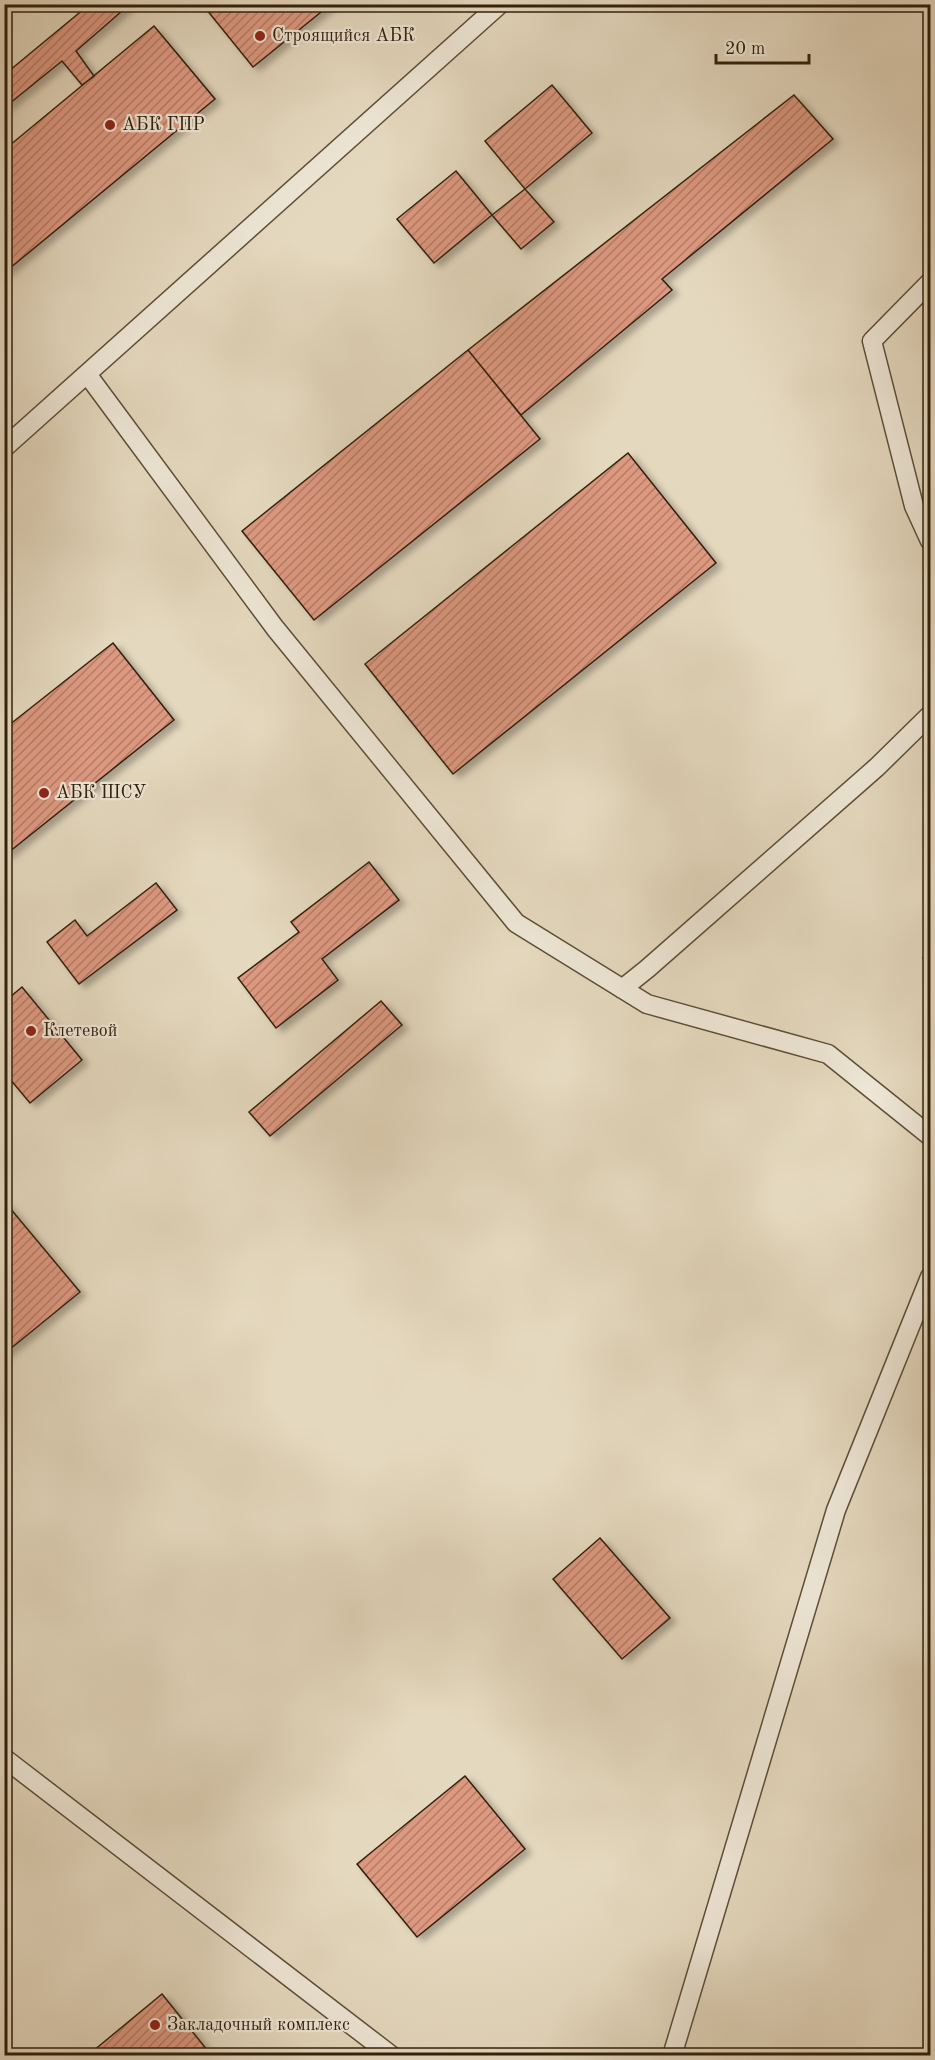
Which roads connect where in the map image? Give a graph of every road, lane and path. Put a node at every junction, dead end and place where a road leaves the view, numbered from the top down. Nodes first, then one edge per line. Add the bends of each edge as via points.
1 (499, 5) edge
2 (930, 282) edge
3 (87, 374) junction
4 (4, 448) edge
5 (930, 541) edge
6 (930, 715) edge
7 (621, 988) junction
8 (930, 1136) edge
9 (930, 1277) edge
10 (4, 1758) edge
11 (392, 2055) edge
12 (672, 2055) edge

1 - 3 lane
2 - 5 lane via 872,341 914,506
3 - 4 lane
3 - 7 lane via 275,628 516,923
6 - 7 lane via 878,767
7 - 8 lane via 648,1004 828,1054
9 - 12 lane via 836,1510
10 - 11 lane

